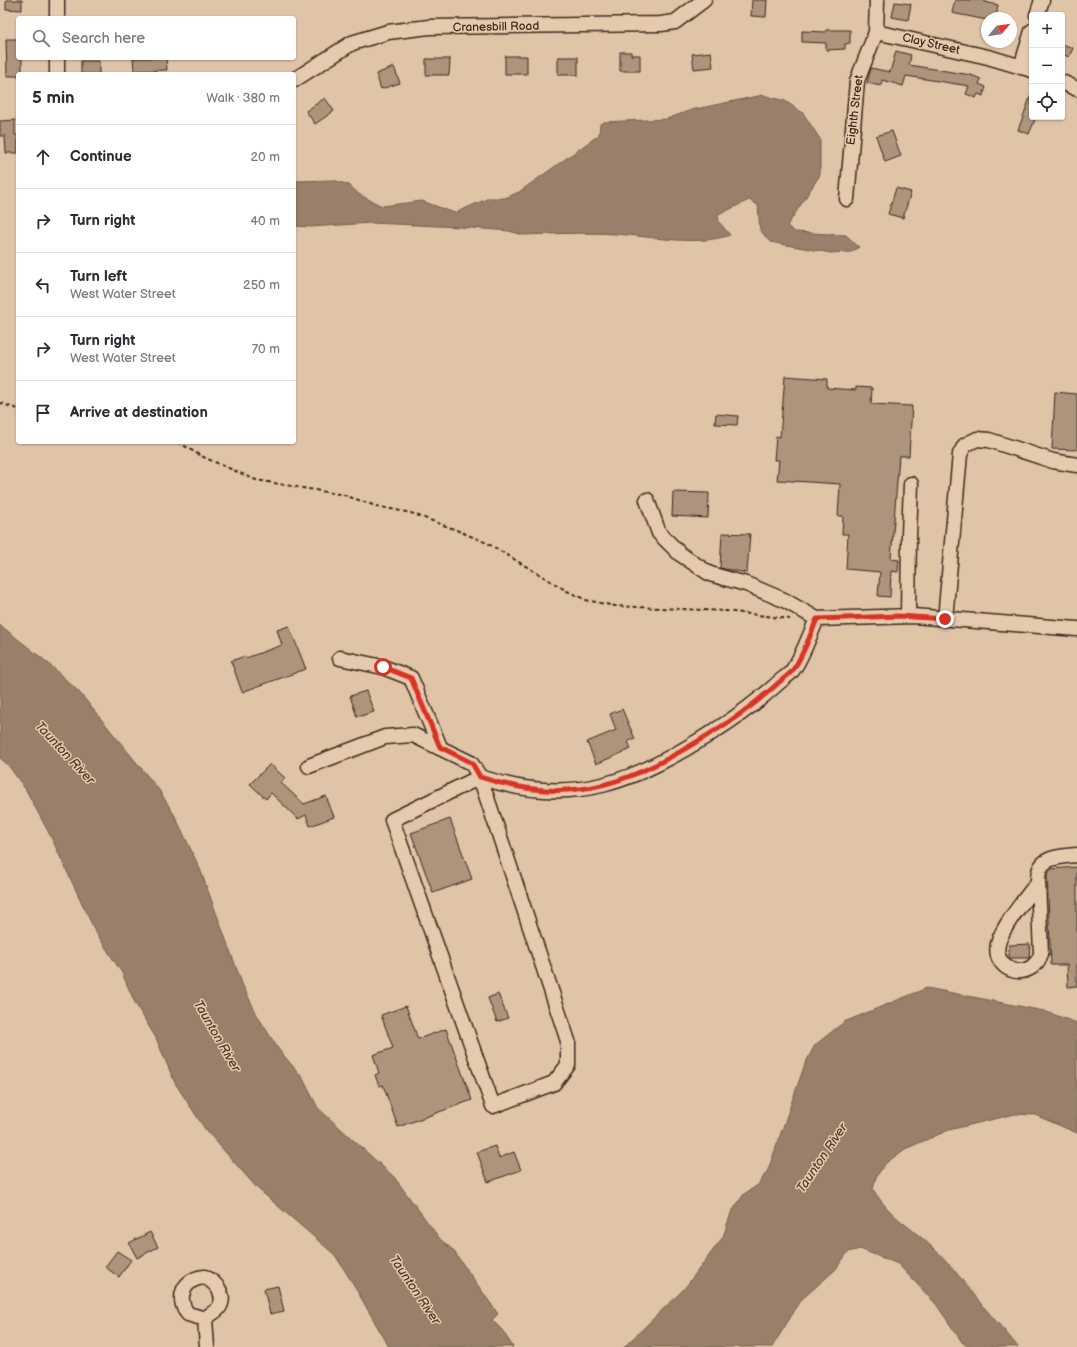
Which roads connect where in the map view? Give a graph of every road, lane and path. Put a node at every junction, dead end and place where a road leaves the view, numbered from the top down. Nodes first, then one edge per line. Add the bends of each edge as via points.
1 (57, 0) edge
2 (704, 0) edge
3 (877, 0) edge
4 (1042, 0) edge
5 (1038, 12) edge
6 (57, 16) edge
7 (876, 32) junction
8 (1029, 48) edge
9 (57, 60) edge
10 (1026, 68) edge
11 (57, 72) edge
12 (296, 79) edge
13 (1065, 83) edge
14 (1077, 89) edge
15 (847, 198) dead end
16 (0, 403) edge
17 (16, 408) edge
18 (182, 444) edge
19 (1077, 465) edge
20 (911, 484) dead end
21 (647, 500) dead end
22 (908, 616) junction
23 (794, 619) dead end
24 (817, 619) junction
25 (945, 619) junction
26 (1077, 629) edge
27 (340, 658) dead end
28 (440, 747) junction
29 (309, 766) dead end
30 (480, 777) junction
31 (1077, 855) edge
32 (1038, 882) junction
33 (205, 1319) dead end
34 (207, 1347) edge

1 - 6 street
2 - 12 street, Cranesbill Road via 674,22 662,24 429,27 388,32 352,43
3 - 7 street, Eighth Street
4 - 5 street
7 - 10 street, Clay Street
7 - 15 street, Eighth Street via 856,81
8 - 10 street
9 - 11 street
13 - 14 street
16 - 17 path
18 - 23 path via 256,480 344,495 454,529 487,543 586,600 615,606 726,611
19 - 25 street via 1053,461 989,440 977,439 965,445 960,454
20 - 22 street
21 - 24 street via 659,533 680,554 710,574 746,584 778,597
22 - 24 street
22 - 25 street
24 - 30 street via 792,670 773,688 731,721 645,771 613,783 560,791 517,788
25 - 26 street
27 - 28 street via 383,667 411,678
28 - 29 street via 413,735 385,737
28 - 30 street via 472,763
30 - 30 street via 568,1041 568,1065 554,1083 493,1106 392,820
31 - 32 street via 1051,858 1042,865
32 - 32 street via 1041,954 1038,963 1029,970 1017,972 1005,968 999,958 998,945 1003,931
33 - 34 street

